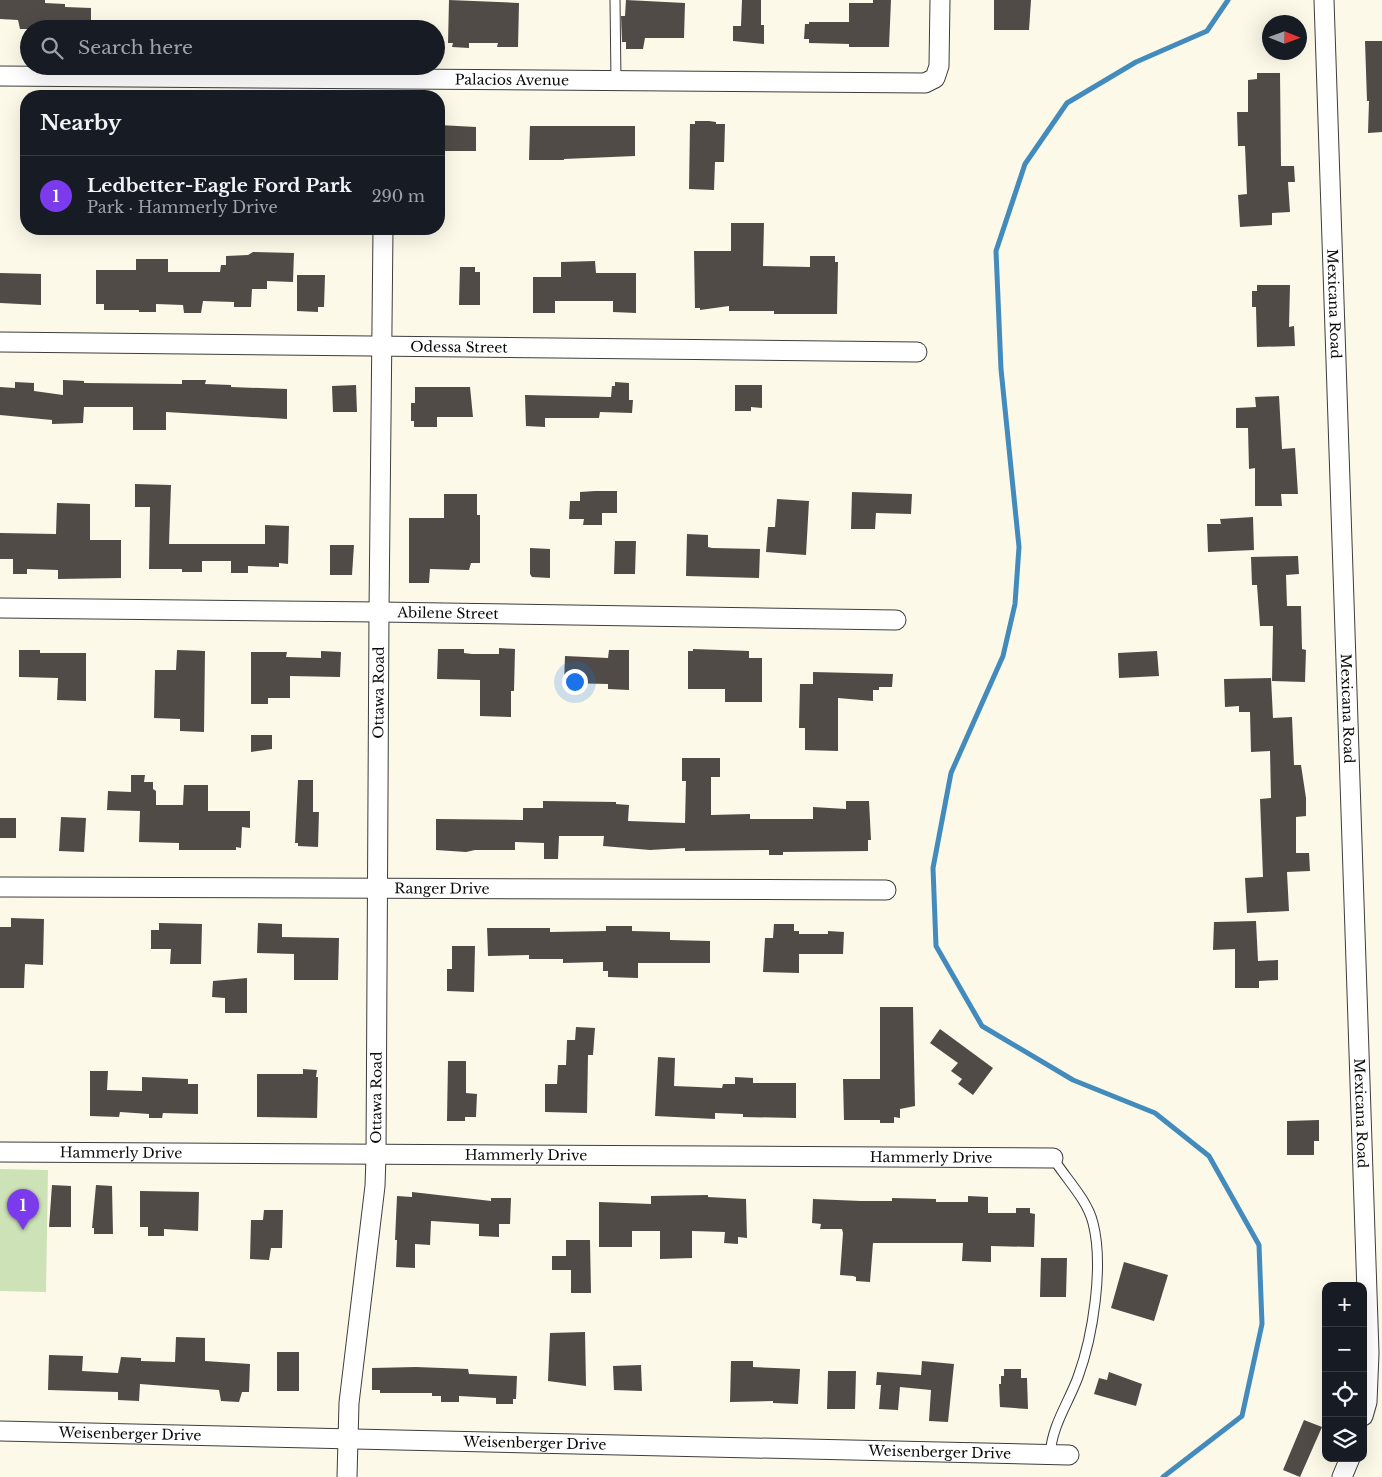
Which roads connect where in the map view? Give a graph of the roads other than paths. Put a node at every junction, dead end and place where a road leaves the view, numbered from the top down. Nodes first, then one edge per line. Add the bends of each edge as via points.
1 (615, 0) edge
2 (940, 0) edge
3 (1324, 0) edge
4 (0, 76) edge
5 (616, 81) junction
6 (385, 87) edge
7 (384, 235) edge
8 (0, 342) edge
9 (382, 345) junction
10 (918, 352) dead end
11 (0, 608) edge
12 (379, 612) junction
13 (896, 620) dead end
14 (0, 887) edge
15 (377, 888) junction
16 (886, 890) dead end
17 (0, 1152) edge
18 (376, 1156) junction
19 (1053, 1158) joint
20 (1367, 1402) edge
21 (0, 1431) edge
22 (348, 1438) junction
23 (1050, 1455) junction
24 (1069, 1455) dead end
25 (1348, 1462) edge
26 (347, 1477) edge
27 (1342, 1477) edge

1 - 5 lane
2 - 5 street, Palacios Avenue via 939,66 935,78 924,83
3 - 20 street, Mexicana Road via 1369,1353
4 - 6 street, Palacios Avenue
5 - 6 street, Palacios Avenue
7 - 9 street, Ottawa Road
8 - 9 street, Odessa Street
9 - 10 street, Odessa Street
9 - 12 street, Ottawa Road
11 - 12 street, Abilene Street
12 - 13 street, Abilene Street
12 - 15 street, Ottawa Road
14 - 15 street, Ranger Drive
15 - 16 street, Ranger Drive
15 - 18 street, Ottawa Road
17 - 18 street, Hammerly Drive
18 - 19 street, Hammerly Drive
18 - 22 street, Ottawa Road via 349,1402
19 - 23 lane via 1093,1222 1096,1305 1077,1378 1051,1440
21 - 22 street, Weisenberger Drive
22 - 23 street, Weisenberger Drive
22 - 26 street, Ottawa Road
23 - 24 street, Weisenberger Drive
25 - 27 street

